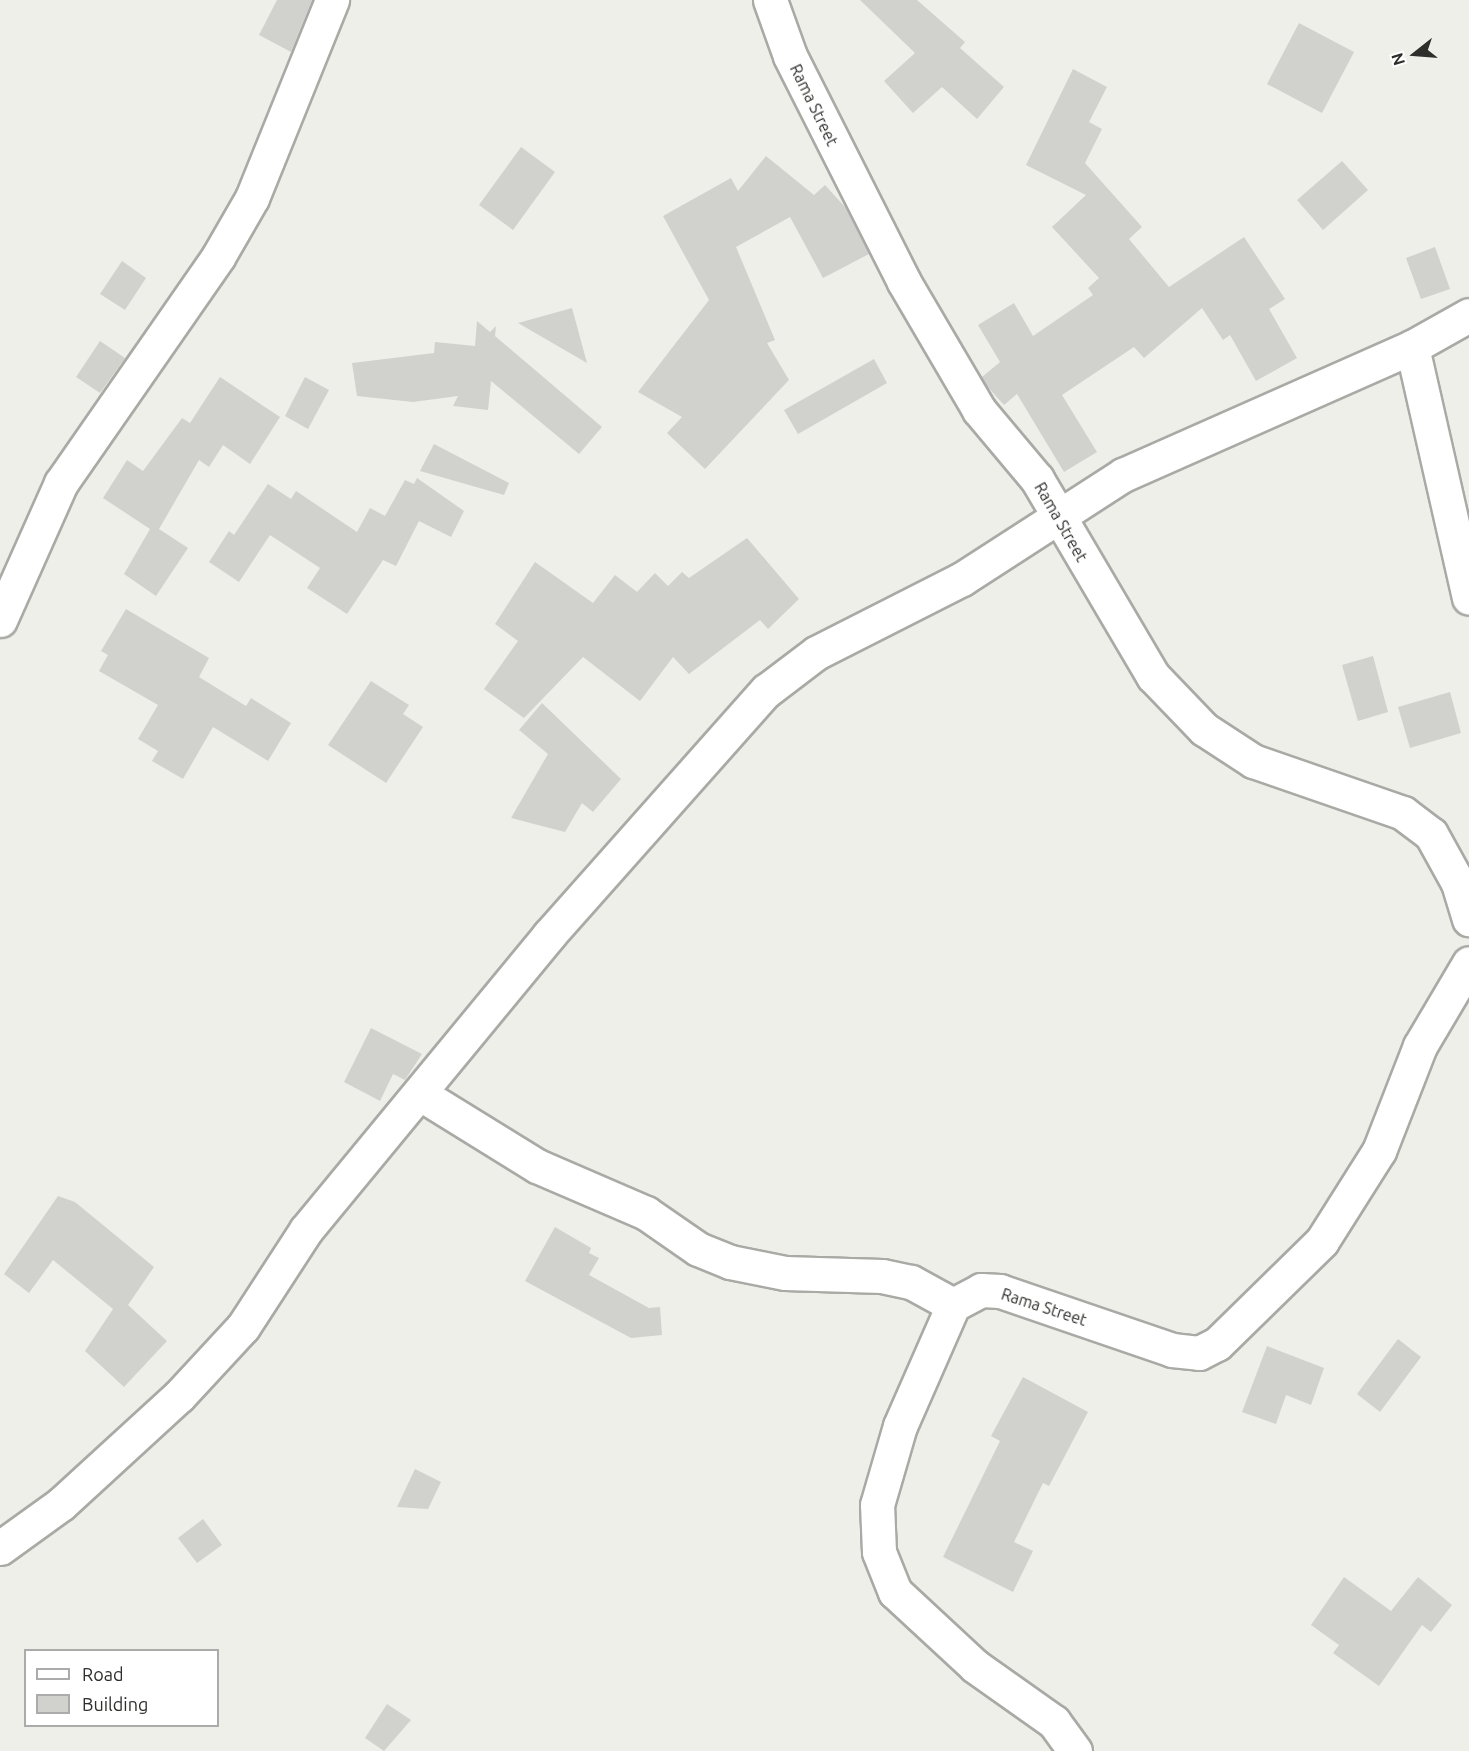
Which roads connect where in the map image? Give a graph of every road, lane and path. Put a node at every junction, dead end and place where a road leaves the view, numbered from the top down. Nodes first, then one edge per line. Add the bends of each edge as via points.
1 (332, 0) edge
2 (770, 0) edge
3 (1469, 315) edge
4 (1412, 347) junction
5 (1059, 516) junction
6 (1469, 598) edge
7 (0, 620) edge
8 (1469, 919) edge
9 (1469, 963) edge
10 (422, 1095) junction
11 (953, 1305) junction
12 (0, 1548) edge
13 (1075, 1751) edge

1 - 7 street via 252,198 218,257 61,483
2 - 5 street, Rama Street via 790,56 904,282 979,410
3 - 4 street
4 - 5 street via 1123,476
4 - 6 street
5 - 8 street, Rama Street via 1153,676 1180,708 1253,761 1403,813 1431,834 1458,883
5 - 10 street via 962,579 816,653 766,691 646,819
9 - 11 street, Rama Street via 1420,1046 1379,1151 1322,1241 1217,1344 1199,1353 1172,1350 1000,1291 981,1290
10 - 11 street via 537,1166 646,1213 698,1249 730,1262 785,1273 882,1276 910,1282
10 - 12 street via 306,1230 243,1327 179,1396 61,1504
11 - 13 street via 900,1426 878,1505 879,1552 895,1592 975,1666 1054,1722

